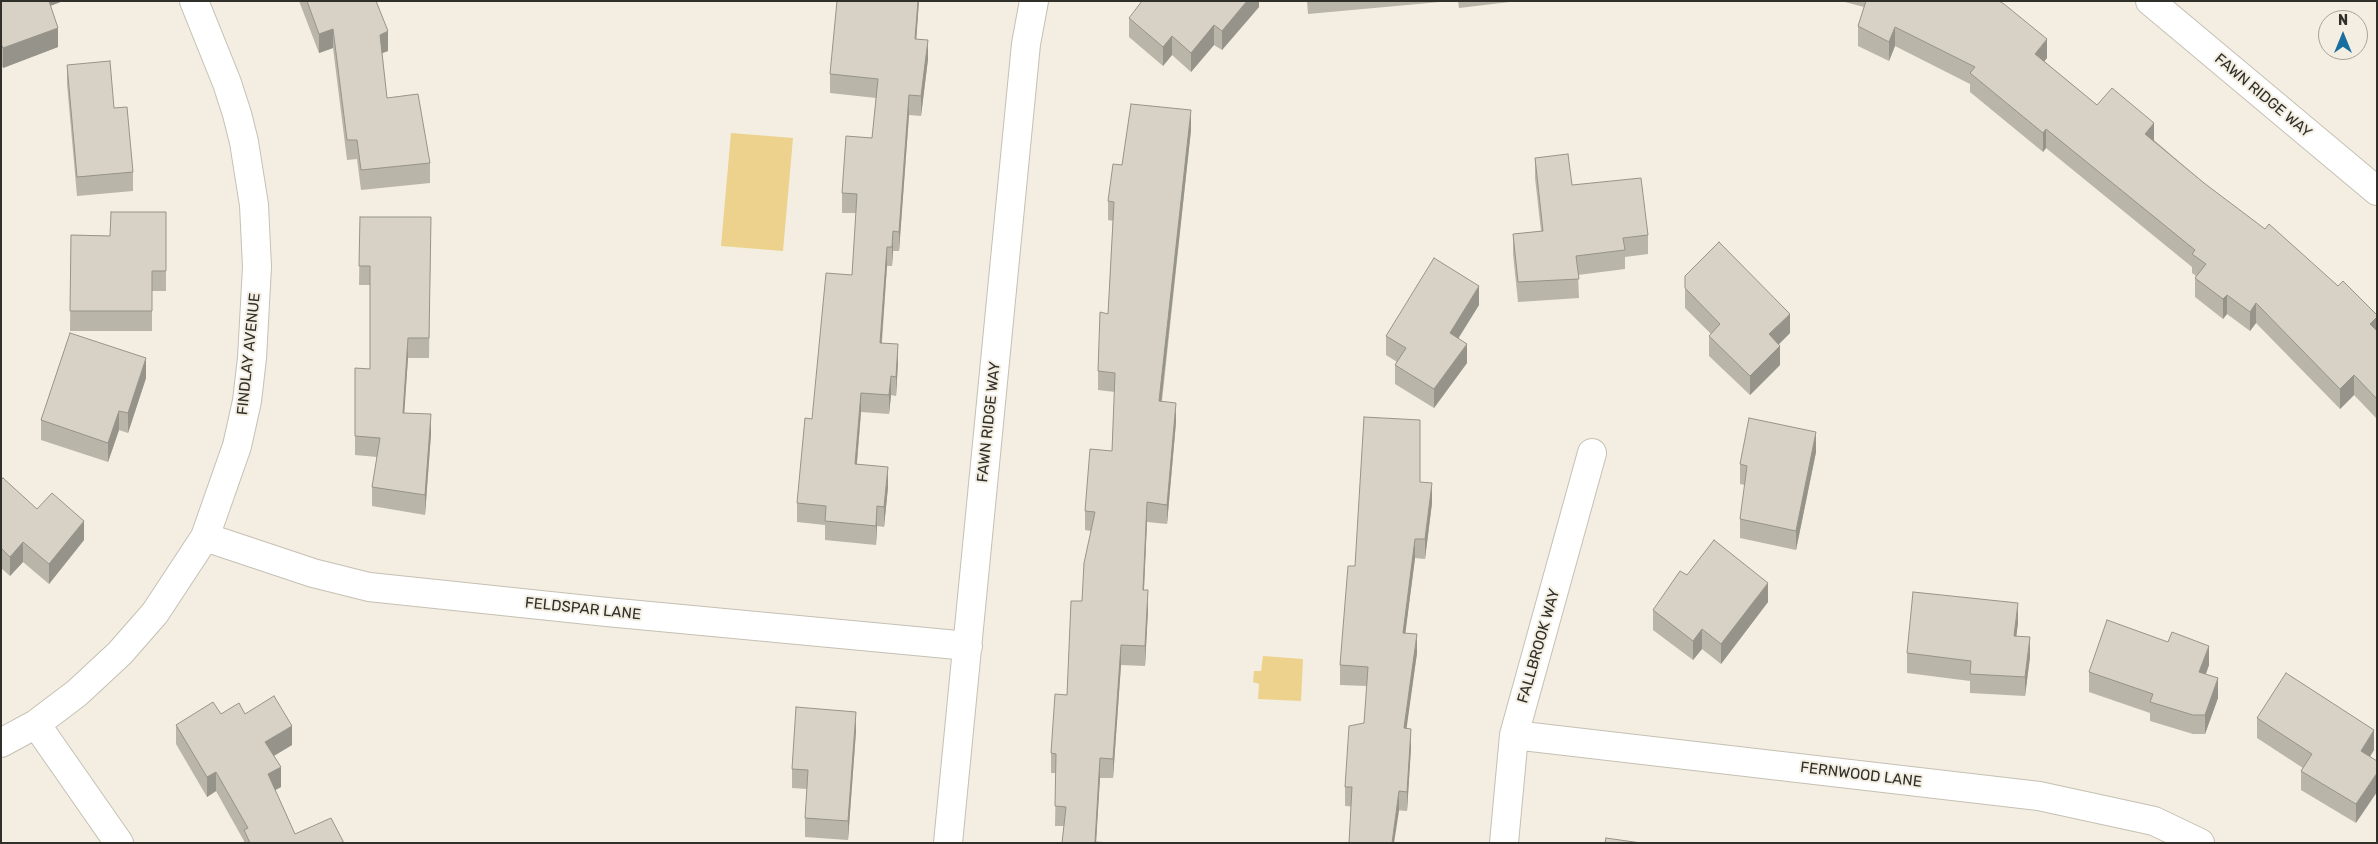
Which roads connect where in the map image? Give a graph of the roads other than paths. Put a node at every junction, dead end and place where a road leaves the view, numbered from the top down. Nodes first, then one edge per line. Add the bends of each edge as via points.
1 (194, 1) edge
2 (1034, 1) edge
3 (2150, 1) edge
4 (2377, 191) edge
5 (1592, 453) dead end
6 (205, 537) junction
7 (968, 646) junction
8 (36, 724) junction
9 (1514, 735) junction
10 (1, 743) edge
11 (119, 843) edge
12 (948, 843) edge
13 (1504, 843) edge
14 (2200, 843) edge

1 - 6 street, FINDLAY AVENUE via 237,114 250,174 256,236 256,298 247,400 237,446
2 - 7 street, FAWN RIDGE WAY via 1026,44
3 - 4 street, FAWN RIDGE WAY
5 - 9 street, FALLBROOK WAY
6 - 7 street, FELDSPAR LANE via 313,573 369,587
6 - 8 street, FINDLAY AVENUE via 155,614 77,693
7 - 12 street, FAWN RIDGE WAY
8 - 10 street, FINDLAY AVENUE
8 - 11 street
9 - 13 street, FALLBROOK WAY
9 - 14 street, FERNWOOD LANE via 2039,796 2154,821

